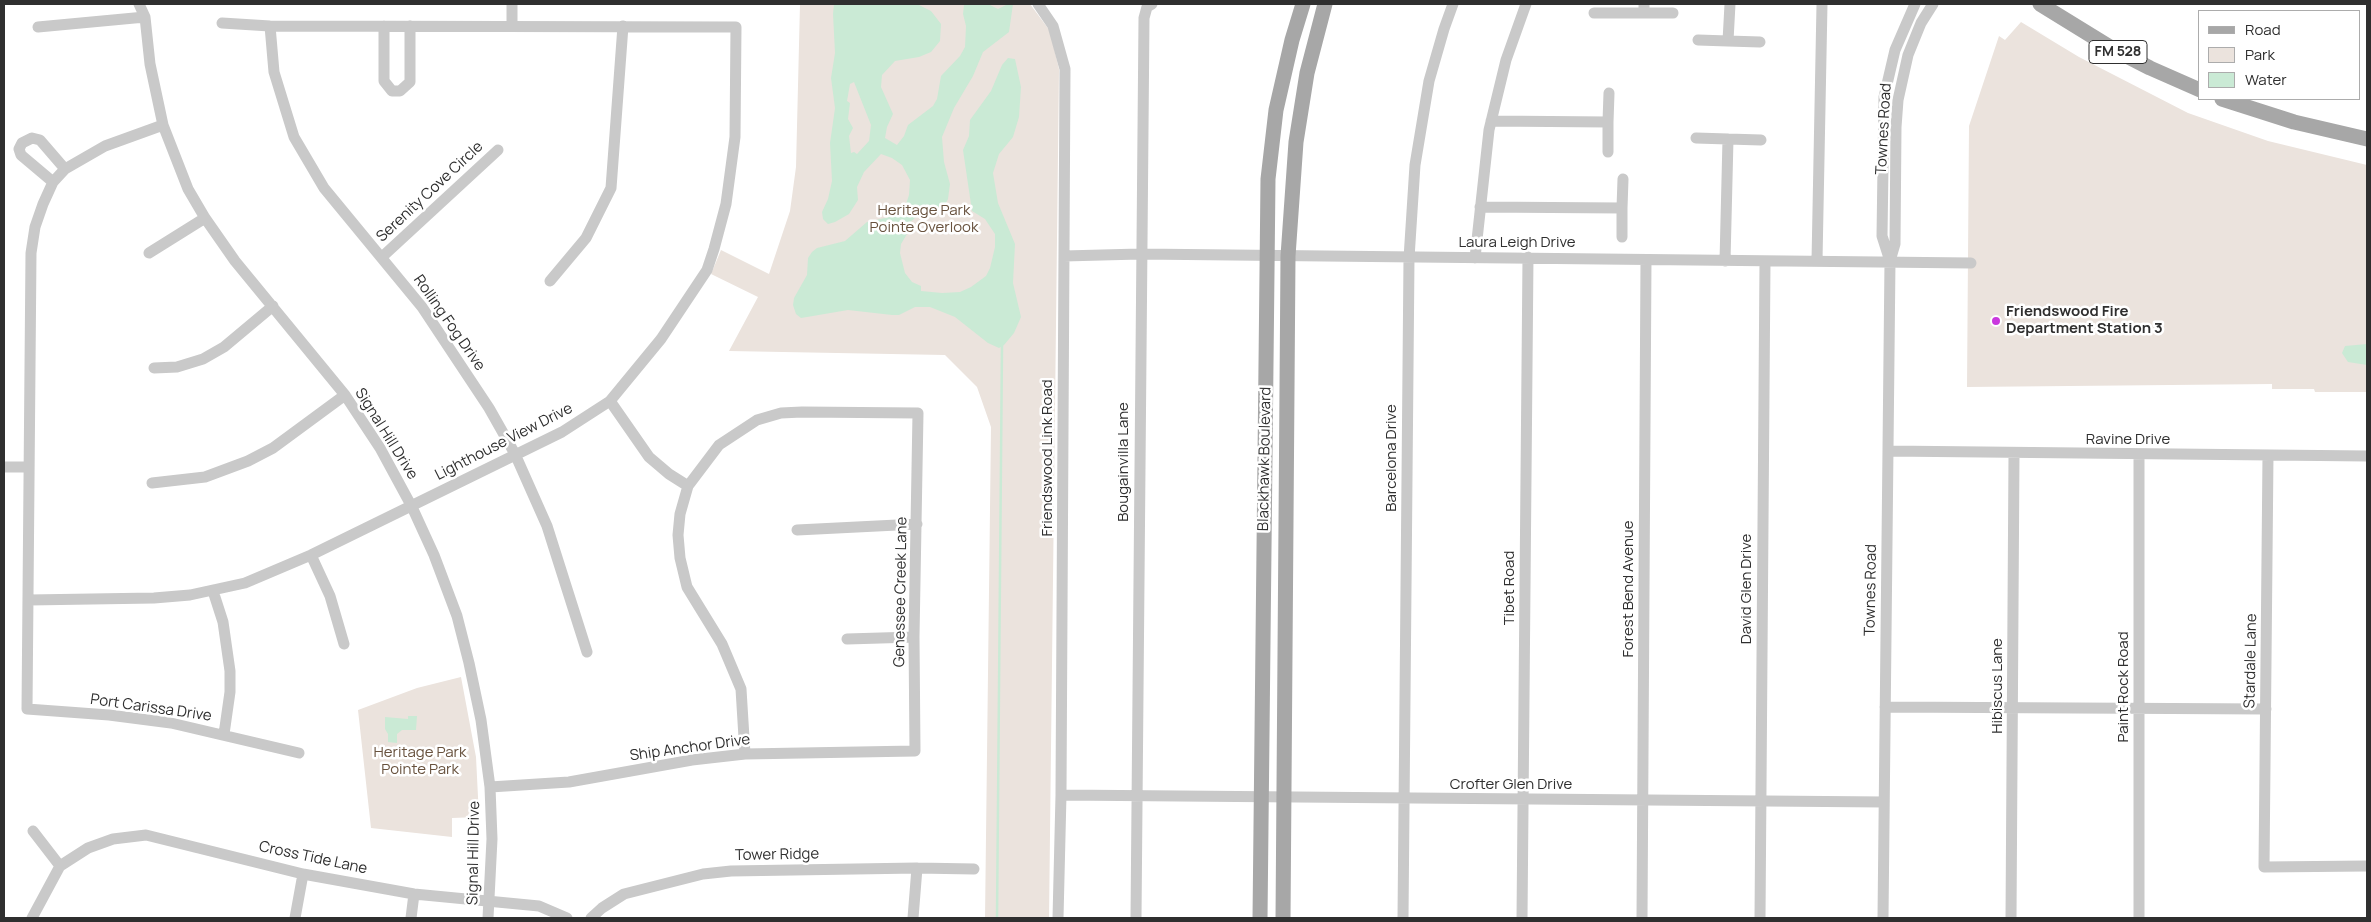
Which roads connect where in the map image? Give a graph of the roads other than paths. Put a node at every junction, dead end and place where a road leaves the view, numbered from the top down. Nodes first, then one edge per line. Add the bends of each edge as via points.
1 (512, 4) edge
2 (1038, 4) edge
3 (1303, 4) edge
4 (1325, 4) edge
5 (1453, 4) edge
6 (1526, 4) edge
7 (1730, 4) edge
8 (1822, 4) edge
9 (1914, 4) edge
10 (1932, 4) edge
11 (2040, 4) edge
12 (1150, 6) edge
13 (1644, 8) edge
14 (143, 9) edge
15 (1594, 13) dead end
16 (1673, 13) dead end
17 (222, 23) dead end
18 (38, 26) dead end
19 (270, 26) junction
20 (384, 26) junction
21 (410, 26) junction
22 (512, 26) junction
23 (623, 26) junction
24 (1698, 40) dead end
25 (1728, 41) junction
26 (1760, 42) dead end
27 (2198, 89) edge
28 (1609, 93) dead end
29 (2225, 100) edge
30 (1491, 121) junction
31 (1608, 122) junction
32 (164, 125) junction
33 (1696, 138) dead end
34 (2367, 139) edge
35 (1728, 140) junction
36 (1762, 140) dead end
37 (498, 150) dead end
38 (1608, 152) dead end
39 (65, 169) junction
40 (1623, 179) dead end
41 (53, 182) junction
42 (1480, 207) junction
43 (1622, 208) junction
44 (205, 218) junction
45 (1622, 237) dead end
46 (150, 253) dead end
47 (1140, 254) junction
48 (1064, 256) junction
49 (1267, 256) junction
50 (1288, 256) junction
51 (382, 257) junction
52 (1528, 257) junction
53 (1409, 258) junction
54 (1474, 258) junction
55 (1646, 260) junction
56 (1725, 261) junction
57 (1765, 261) junction
58 (1817, 261) junction
59 (1890, 262) junction
60 (1971, 263) dead end
61 (550, 281) dead end
62 (273, 306) junction
63 (154, 368) dead end
64 (345, 395) junction
65 (610, 401) junction
66 (1888, 451) junction
67 (515, 454) junction
68 (2014, 454) junction
69 (2268, 455) junction
70 (2140, 456) junction
71 (2367, 456) edge
72 (4, 467) edge
73 (28, 467) junction
74 (152, 483) dead end
75 (688, 486) junction
76 (1264, 504) junction
77 (1287, 505) junction
78 (412, 506) junction
79 (917, 524) junction
80 (797, 530) dead end
81 (311, 555) junction
82 (213, 591) junction
83 (29, 600) junction
84 (1263, 630) junction
85 (1286, 630) junction
86 (914, 637) junction
87 (847, 639) dead end
88 (344, 644) dead end
89 (587, 652) dead end
90 (1885, 708) junction
91 (2013, 708) junction
92 (2266, 709) junction
93 (2139, 710) junction
94 (224, 734) junction
95 (894, 751) joint
96 (299, 753) dead end
97 (745, 754) junction
98 (490, 787) junction
99 (1060, 795) junction
100 (1137, 796) junction
101 (1261, 796) junction
102 (1282, 796) junction
103 (1404, 799) junction
104 (1524, 800) junction
105 (1643, 800) junction
106 (1760, 800) junction
107 (1884, 802) junction
108 (33, 831) dead end
109 (60, 866) junction
110 (2367, 866) edge
111 (917, 868) junction
112 (974, 869) dead end
113 (303, 874) junction
114 (414, 894) junction
115 (490, 900) junction
116 (32, 918) edge
117 (296, 918) edge
118 (411, 918) edge
119 (488, 918) edge
120 (567, 918) edge
121 (591, 918) edge
122 (913, 918) edge
123 (1058, 918) edge
124 (1136, 918) edge
125 (1260, 918) edge
126 (1283, 918) edge
127 (1403, 918) edge
128 (1522, 918) edge
129 (1642, 918) edge
130 (1760, 918) edge
131 (1883, 918) edge
132 (2011, 918) edge
133 (2139, 918) edge

1 - 22 street
2 - 48 street, Friendswood Link Road via 1053,26 1065,69
3 - 49 main road, Blackhawk Boulevard via 1276,110 1268,179
4 - 50 main road, Blackhawk Boulevard via 1307,74 1296,142
5 - 53 street, Barcelona Drive via 1429,81 1415,165
6 - 30 street via 1506,60
7 - 25 street
8 - 58 street
9 - 59 street, Townes Road via 1895,50 1884,97 1882,236
10 - 59 street, Townes Road via 1908,55 1898,100 1895,244
11 - 27 main road, FM 528 via 2112,49
12 - 47 street, Bougainvilla Lane via 1144,18
13 - 15 street
13 - 16 street
14 - 18 street
14 - 32 street, Signal Hill Drive via 150,64
17 - 19 street
19 - 20 street
19 - 51 street, Rolling Fog Drive via 274,72 294,138 324,188
20 - 21 street
20 - 21 street via 384,81 392,91 400,91 410,82
21 - 22 street
22 - 23 street
23 - 61 street via 611,188 586,238
23 - 65 street, Lighthouse View Drive via 736,27 735,137 728,194 707,270 661,339
24 - 25 street
25 - 26 street
28 - 31 street
29 - 34 main road via 2294,122
30 - 31 street
30 - 42 street
31 - 38 street
32 - 39 street via 105,146
32 - 44 street, Signal Hill Drive via 188,189
33 - 35 street
35 - 36 street
35 - 56 street
37 - 51 street, Serenity Cove Circle
39 - 41 street
39 - 41 street via 40,140 32,138 22,143 21,155
40 - 43 street
41 - 73 street via 35,226 31,253
42 - 43 street
42 - 54 street
43 - 45 street
44 - 46 street
44 - 62 street, Signal Hill Drive via 235,261
47 - 48 street, Laura Leigh Drive
47 - 49 street, Laura Leigh Drive
47 - 100 street, Bougainvilla Lane
48 - 99 street, Friendswood Link Road
49 - 50 street, Laura Leigh Drive
49 - 76 main road, Blackhawk Boulevard
50 - 53 street, Laura Leigh Drive
50 - 77 main road, Blackhawk Boulevard
51 - 67 street, Rolling Fog Drive via 455,354
52 - 54 street, Laura Leigh Drive
52 - 55 street, Laura Leigh Drive
52 - 104 street, Tibet Road
53 - 54 street, Laura Leigh Drive
53 - 103 street, Barcelona Drive
55 - 56 street, Laura Leigh Drive
55 - 105 street, Forest Bend Avenue
56 - 57 street, Laura Leigh Drive
57 - 58 street, Laura Leigh Drive
57 - 106 street, David Glen Drive
58 - 59 street, Laura Leigh Drive
59 - 60 street, Laura Leigh Drive
59 - 66 street, Townes Road
62 - 63 street via 224,347 203,359 176,368
62 - 64 street, Signal Hill Drive
64 - 74 street via 273,448 248,461 205,477
64 - 78 street, Signal Hill Drive via 380,448
65 - 67 street, Lighthouse View Drive via 562,432
65 - 75 street via 649,457
66 - 68 street, Ravine Drive
66 - 90 street, Townes Road
67 - 78 street, Lighthouse View Drive
67 - 89 street, Rolling Fog Drive via 547,526
68 - 70 street, Ravine Drive
68 - 91 street, Hibiscus Lane
69 - 70 street, Ravine Drive
69 - 71 street, Ravine Drive
69 - 92 street, Stardale Lane
70 - 93 street, Paint Rock Road
72 - 73 street
73 - 83 street
75 - 79 street, Genessee Creek Lane via 719,445 757,420 781,413 802,412 918,413
75 - 97 street via 680,514 680,558 687,587 722,644 741,689
76 - 77 main road
76 - 84 main road, Blackhawk Boulevard
77 - 85 main road, Blackhawk Boulevard
78 - 81 street, Lighthouse View Drive
78 - 98 street, Signal Hill Drive via 459,625 481,720
79 - 80 street
79 - 86 street, Genessee Creek Lane
81 - 82 street, Lighthouse View Drive via 245,583
81 - 88 street via 330,596
82 - 83 street, Lighthouse View Drive via 154,598
82 - 94 street via 223,622 230,671
83 - 94 street, Port Carissa Drive via 27,709 118,716
84 - 85 main road
84 - 101 main road, Blackhawk Boulevard
85 - 102 main road, Blackhawk Boulevard
86 - 87 street
86 - 95 street, Genessee Creek Lane via 915,751
90 - 91 street
90 - 107 street, Townes Road
91 - 93 street
91 - 132 street, Hibiscus Lane
92 - 93 street
92 - 110 street, Stardale Lane via 2264,867
93 - 133 street, Paint Rock Road
94 - 96 street, Port Carissa Drive
95 - 97 street, Ship Anchor Drive
97 - 98 street, Ship Anchor Drive via 569,782
98 - 115 street, Signal Hill Drive
99 - 100 street, Crofter Glen Drive
99 - 123 street, Friendswood Link Road
100 - 101 street, Crofter Glen Drive
100 - 124 street, Bougainvilla Lane
101 - 102 street, Crofter Glen Drive
101 - 125 main road, Blackhawk Boulevard
102 - 103 street, Crofter Glen Drive
102 - 126 main road, Blackhawk Boulevard
103 - 104 street, Crofter Glen Drive
103 - 127 street, Barcelona Drive
104 - 105 street, Crofter Glen Drive
104 - 128 street, Tibet Road
105 - 106 street, Crofter Glen Drive
105 - 129 street, Forest Bend Avenue
106 - 107 street, Crofter Glen Drive
106 - 130 street, David Glen Drive
107 - 131 street, Townes Road
108 - 109 street
109 - 113 street, Cross Tide Lane via 88,848 113,839 146,834
109 - 116 street
111 - 112 street, Tower Ridge
111 - 121 street, Tower Ridge via 703,874 624,894
111 - 122 street
113 - 114 street, Cross Tide Lane
113 - 117 street
114 - 115 street, Cross Tide Lane
114 - 118 street
115 - 119 street, Signal Hill Drive
115 - 120 street, Cross Tide Lane via 539,906

